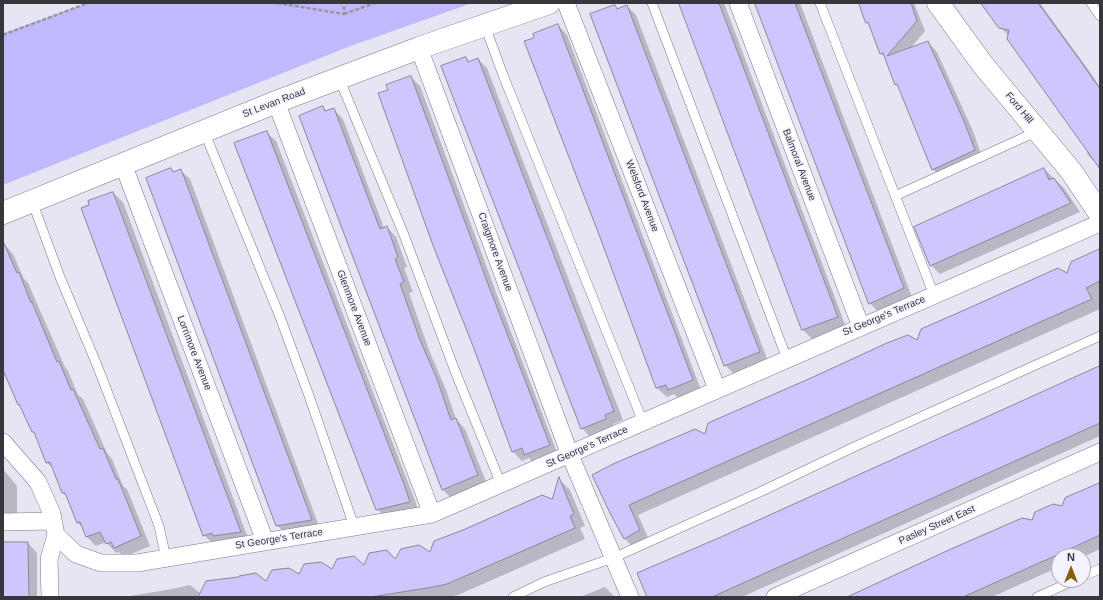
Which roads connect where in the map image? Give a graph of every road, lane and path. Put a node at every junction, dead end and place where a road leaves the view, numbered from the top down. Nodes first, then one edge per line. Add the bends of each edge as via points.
1 (88, 3) edge
2 (277, 3) edge
3 (344, 3) edge
4 (375, 3) edge
5 (549, 3) edge
6 (566, 3) edge
7 (652, 3) edge
8 (738, 3) edge
9 (820, 3) edge
10 (938, 3) edge
11 (1091, 3) edge
12 (344, 14) junction
13 (1100, 16) edge
14 (485, 26) junction
15 (3, 35) edge
16 (419, 48) junction
17 (339, 78) junction
18 (276, 102) junction
19 (204, 131) junction
20 (1038, 131) junction
21 (123, 164) junction
22 (895, 196) junction
23 (32, 201) junction
24 (3, 213) edge
25 (1100, 214) edge
26 (1100, 223) edge
27 (934, 295) junction
28 (860, 327) junction
29 (1100, 336) edge
30 (787, 359) junction
31 (717, 389) junction
32 (643, 422) junction
33 (5, 448) edge
34 (1100, 452) edge
35 (570, 455) junction
36 (501, 484) junction
37 (432, 514) junction
38 (3, 522) edge
39 (354, 526) junction
40 (54, 528) junction
41 (264, 541) junction
42 (166, 558) junction
43 (613, 558) junction
44 (1057, 588) edge
45 (50, 597) edge
46 (513, 597) edge
47 (630, 597) edge
48 (775, 597) edge
49 (1037, 597) edge

1 - 15 path
2 - 12 path
3 - 12 path
4 - 12 path
5 - 14 street, St Levan Road
6 - 31 street, Welsford Avenue
7 - 30 lane
8 - 28 street, Balmoral Avenue
9 - 22 lane
10 - 20 street, Ford Hill via 983,65
11 - 13 lane
14 - 16 street, St Levan Road
14 - 32 lane
16 - 17 street, St Levan Road
16 - 35 street, Craigmore Avenue
17 - 18 street, St Levan Road
17 - 36 lane via 404,235 455,372
18 - 19 street, St Levan Road
18 - 37 street, Glenmore Avenue
19 - 21 street, St Levan Road
19 - 39 lane via 280,317
20 - 22 lane
20 - 25 street, Ford Hill via 1071,171
21 - 23 street, St Levan Road
21 - 41 street, Lorrimore Avenue
22 - 27 lane
23 - 24 street, St Levan Road
23 - 42 lane via 159,526
26 - 27 street, St George's Terrace
27 - 28 street, St George's Terrace
28 - 30 street, St George's Terrace
29 - 43 lane
30 - 31 street, St George's Terrace
31 - 32 street, St George's Terrace
32 - 35 street, St George's Terrace
33 - 40 street via 38,482 52,514
34 - 48 street, Pasley Street East
35 - 36 street, St George's Terrace
35 - 43 street, Craigmore Avenue
36 - 37 street, St George's Terrace
37 - 39 street, St George's Terrace
38 - 40 street
39 - 41 street, St George's Terrace
40 - 42 street, St George's Terrace via 76,554 102,563 137,563
40 - 45 street via 49,559
41 - 42 street, St George's Terrace
43 - 46 lane via 544,582
43 - 47 street, Craigmore Avenue
44 - 49 lane

